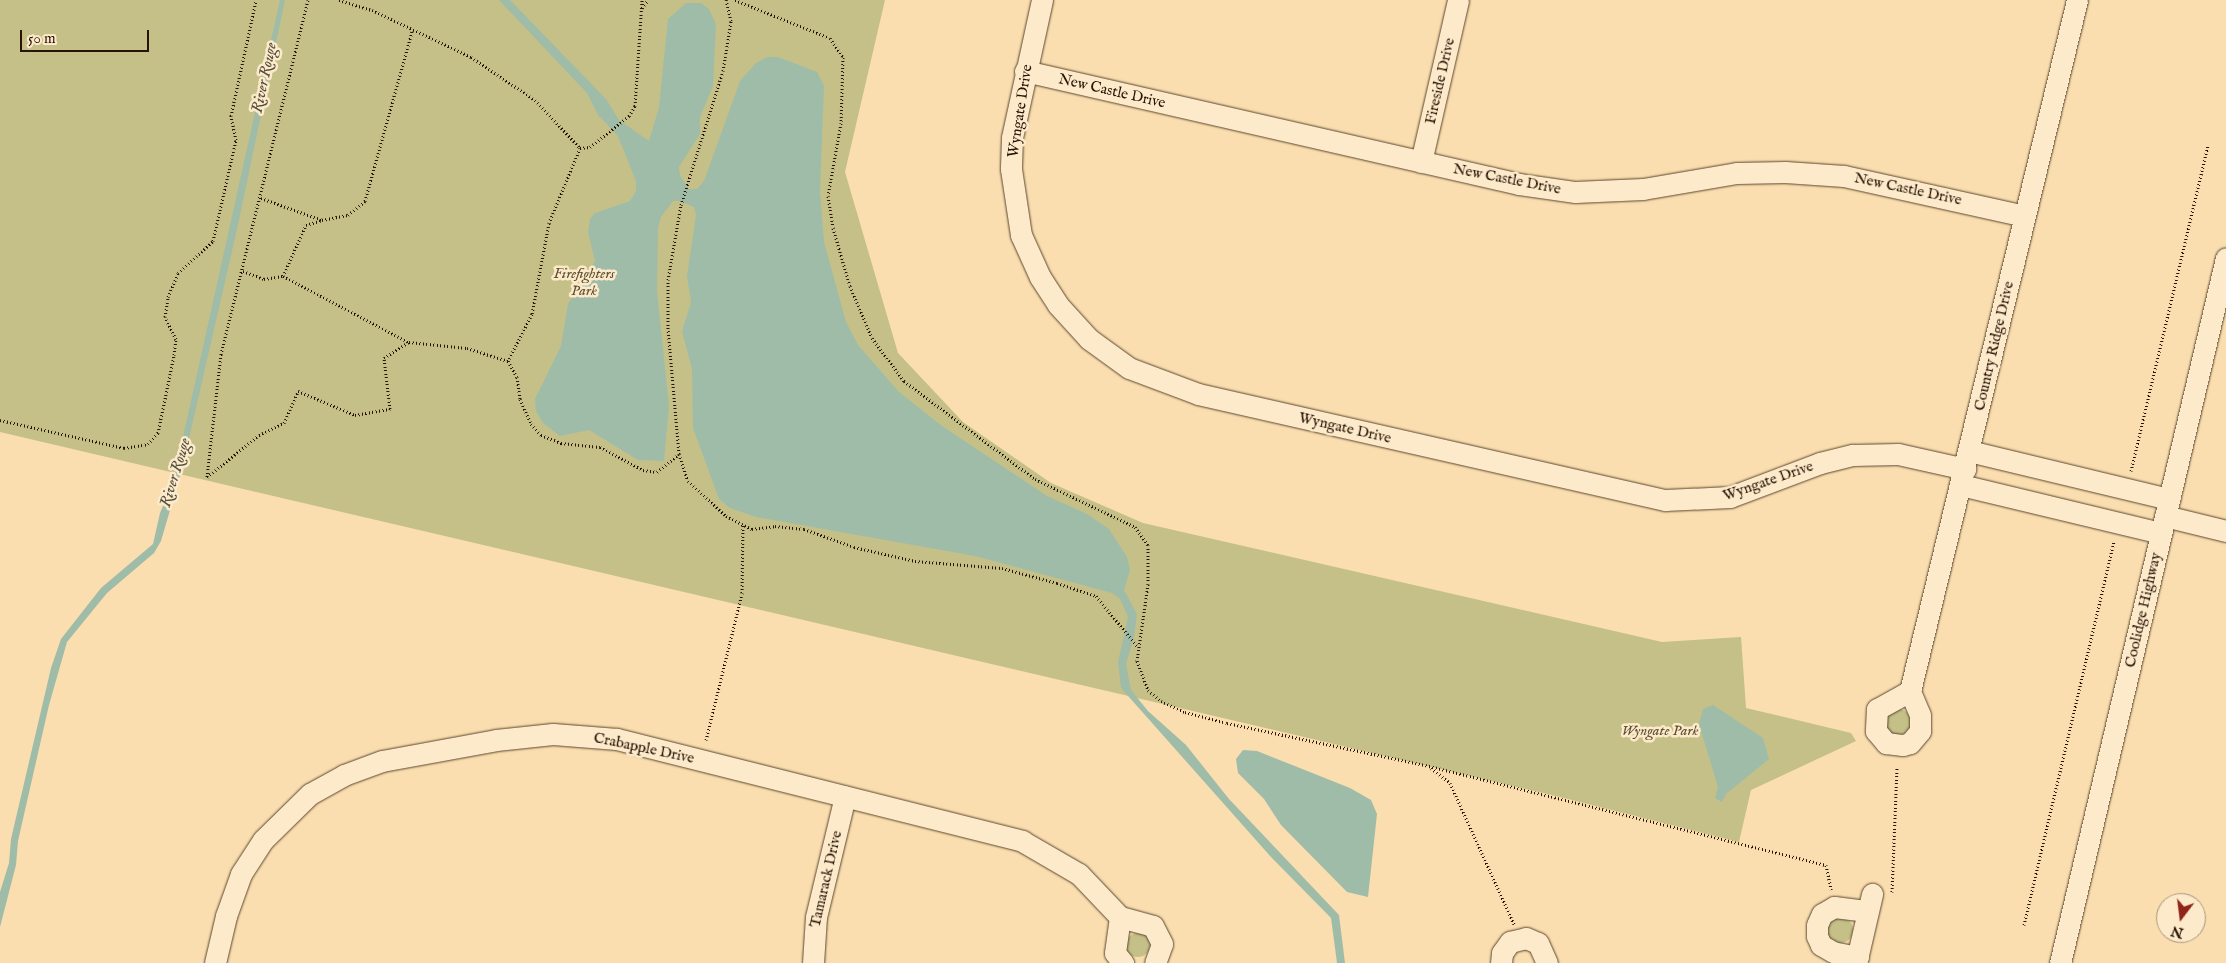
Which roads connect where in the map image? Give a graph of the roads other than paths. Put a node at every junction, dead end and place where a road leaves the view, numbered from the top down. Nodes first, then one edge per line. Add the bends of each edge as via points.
1 (1042, 0) edge
2 (1458, 0) edge
3 (2077, 0) edge
4 (1025, 72) junction
5 (1421, 162) junction
6 (2024, 216) junction
7 (2226, 258) edge
8 (1965, 468) junction
9 (2165, 516) junction
10 (2226, 531) edge
11 (1910, 691) dead end
12 (846, 796) junction
13 (1120, 917) junction
14 (1857, 960) edge
15 (215, 963) edge
16 (813, 963) edge
17 (1123, 963) edge
18 (1154, 963) edge
19 (1501, 963) edge
20 (1547, 963) edge
21 (2060, 963) edge

1 - 4 street, Wyngate Drive
2 - 5 street, Fireside Drive
3 - 6 street, Country Ridge Drive
4 - 5 street, New Castle Drive
4 - 8 street, Wyngate Drive via 1012,138 1011,169 1015,207 1029,256 1058,305 1089,339 1129,368 1152,379 1198,394 1665,500 1730,496 1820,463 1853,455 1898,454
5 - 6 street, New Castle Drive via 1519,184 1575,192 1643,189 1737,173 1844,176
6 - 8 street, Country Ridge Drive
7 - 9 street, Coolidge Highway
8 - 9 street, Wyngate Drive
8 - 9 street, Wyngate Drive
8 - 11 street, Country Ridge Drive
9 - 10 street
9 - 21 street, Coolidge Highway
12 - 13 street, Crabapple Drive via 1029,844 1079,874
12 - 15 street, Crabapple Drive via 617,739 580,734 515,737 382,761 344,775 310,794 263,840 233,893
12 - 16 street, Tamarack Drive via 816,917
13 - 17 street via 1115,953
13 - 18 street via 1146,922 1159,932 1162,950
14 - 14 street via 1877,901 1834,907 1822,914 1817,925 1821,945
19 - 20 street via 1502,953 1510,942 1526,938 1538,943

